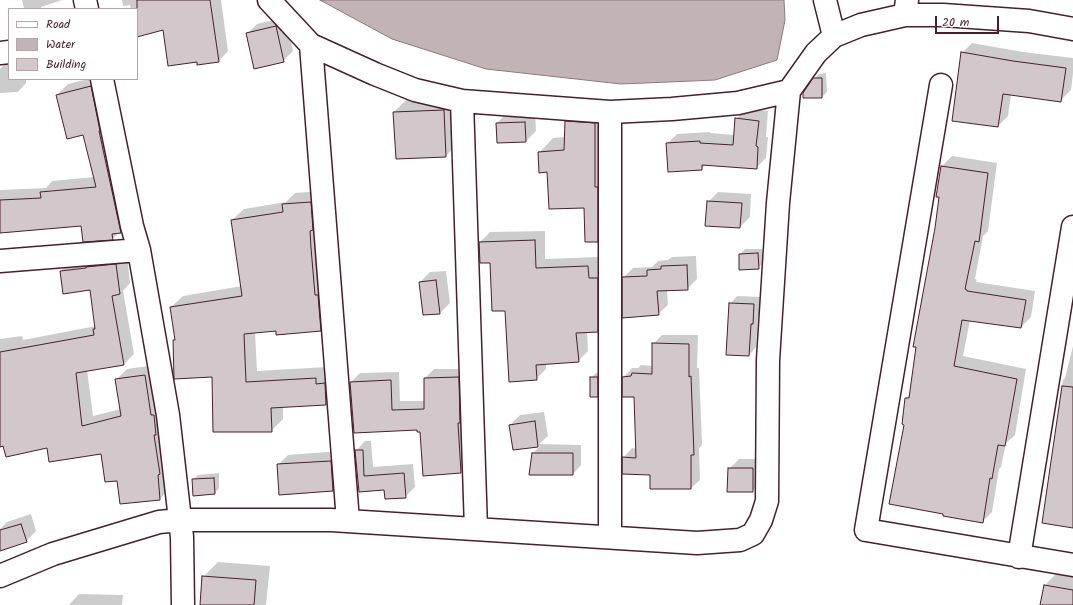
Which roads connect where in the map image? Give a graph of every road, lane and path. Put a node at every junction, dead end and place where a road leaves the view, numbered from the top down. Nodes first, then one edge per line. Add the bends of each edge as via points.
1 (269, 0) edge
2 (825, 0) edge
3 (906, 8) edge
4 (1073, 29) edge
5 (834, 36) junction
6 (312, 45) junction
7 (102, 80) edge
8 (942, 85) dead end
9 (789, 91) junction
10 (462, 101) junction
11 (610, 112) junction
12 (1073, 227) edge
13 (139, 250) junction
14 (0, 261) edge
15 (180, 520) junction
16 (348, 521) junction
17 (476, 529) junction
18 (610, 537) junction
19 (1019, 557) junction
20 (1073, 565) edge
21 (0, 576) edge
22 (183, 605) edge

1 - 6 street
2 - 5 street
3 - 4 street via 942,15 1029,21
3 - 5 street
5 - 9 street via 816,54
6 - 10 street via 415,90
6 - 16 street
7 - 13 street
8 - 19 street via 866,530
9 - 11 street via 738,103 672,110
9 - 18 street via 778,203 768,360 767,501 761,520 753,534 740,540 724,542 697,543
10 - 11 street
10 - 17 street
11 - 18 street
12 - 19 street
13 - 14 street
13 - 15 street via 168,415
15 - 16 street
15 - 21 street via 159,522 53,554
15 - 22 street
16 - 17 street
17 - 18 street
19 - 20 street

